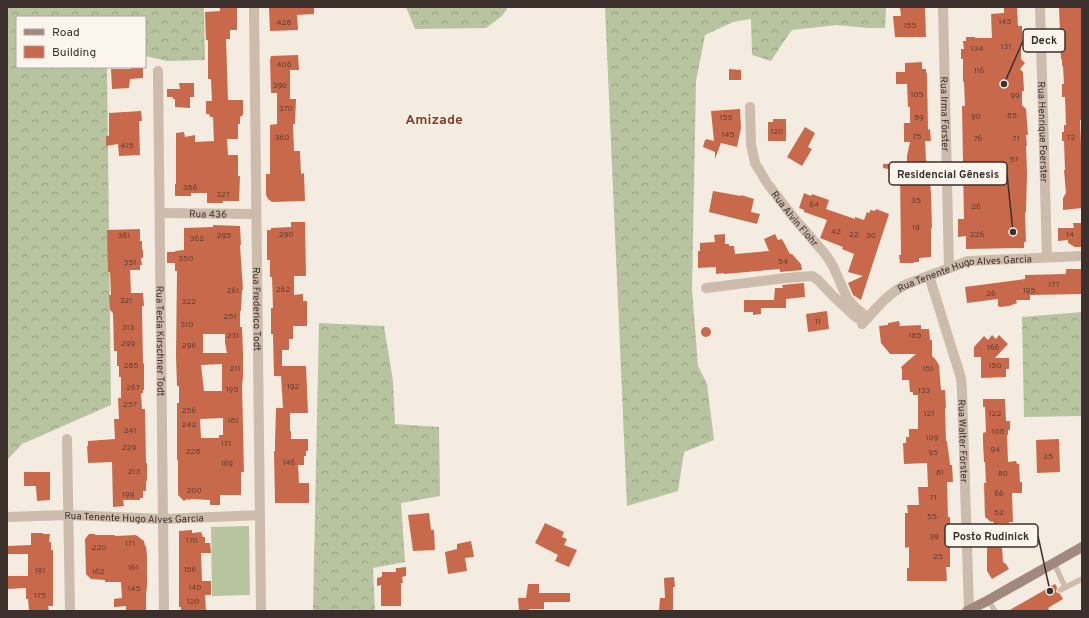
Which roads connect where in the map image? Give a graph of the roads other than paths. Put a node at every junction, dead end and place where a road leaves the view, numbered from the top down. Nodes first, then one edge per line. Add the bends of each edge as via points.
1 (254, 7) edge
2 (943, 7) edge
3 (1040, 7) edge
4 (158, 71) dead end
5 (750, 107) dead end
6 (160, 213) junction
7 (256, 214) junction
8 (1082, 256) edge
9 (1047, 257) junction
10 (949, 268) junction
11 (929, 276) junction
12 (706, 288) dead end
13 (864, 322) junction
14 (67, 439) dead end
15 (68, 515) junction
16 (260, 515) junction
17 (7, 517) edge
18 (163, 519) junction
19 (1082, 547) edge
20 (1054, 562) junction
21 (1082, 579) edge
22 (988, 600) junction
23 (70, 611) edge
24 (164, 611) edge
25 (261, 611) edge
26 (968, 611) edge
27 (994, 611) edge

1 - 7 street, Rua Frederico Todt
2 - 10 street, Rua Irma Förster
3 - 9 street, Rua Henrique Foerster
4 - 6 street, Rua Tecla Kirschner Todt
5 - 13 street, Rua Alvin Flohr via 751,144 755,163 794,218 826,255 847,298
6 - 7 street, Rua 436
6 - 18 street, Rua Tecla Kirschner Todt
7 - 16 street, Rua Frederico Todt
8 - 9 street, Rua Tenente Hugo Alves Garcia
9 - 10 street, Rua Tenente Hugo Alves Garcia via 974,260
10 - 11 street, Rua Tenente Hugo Alves Garcia
11 - 13 street, Rua Tenente Hugo Alves Garcia via 897,288
11 - 26 street, Rua Walter Förster via 959,372 962,391
12 - 13 street via 812,276
14 - 15 street
15 - 17 street, Rua Tenente Hugo Alves Garcia
15 - 18 street, Rua Tenente Hugo Alves Garcia
15 - 23 street
16 - 18 street, Rua Tenente Hugo Alves Garcia
16 - 25 street, Rua Frederico Todt
18 - 24 street, Rua Tecla Kirschner Todt
19 - 20 main road
20 - 21 lane via 1062,588
20 - 22 main road
22 - 26 main road
22 - 27 lane

